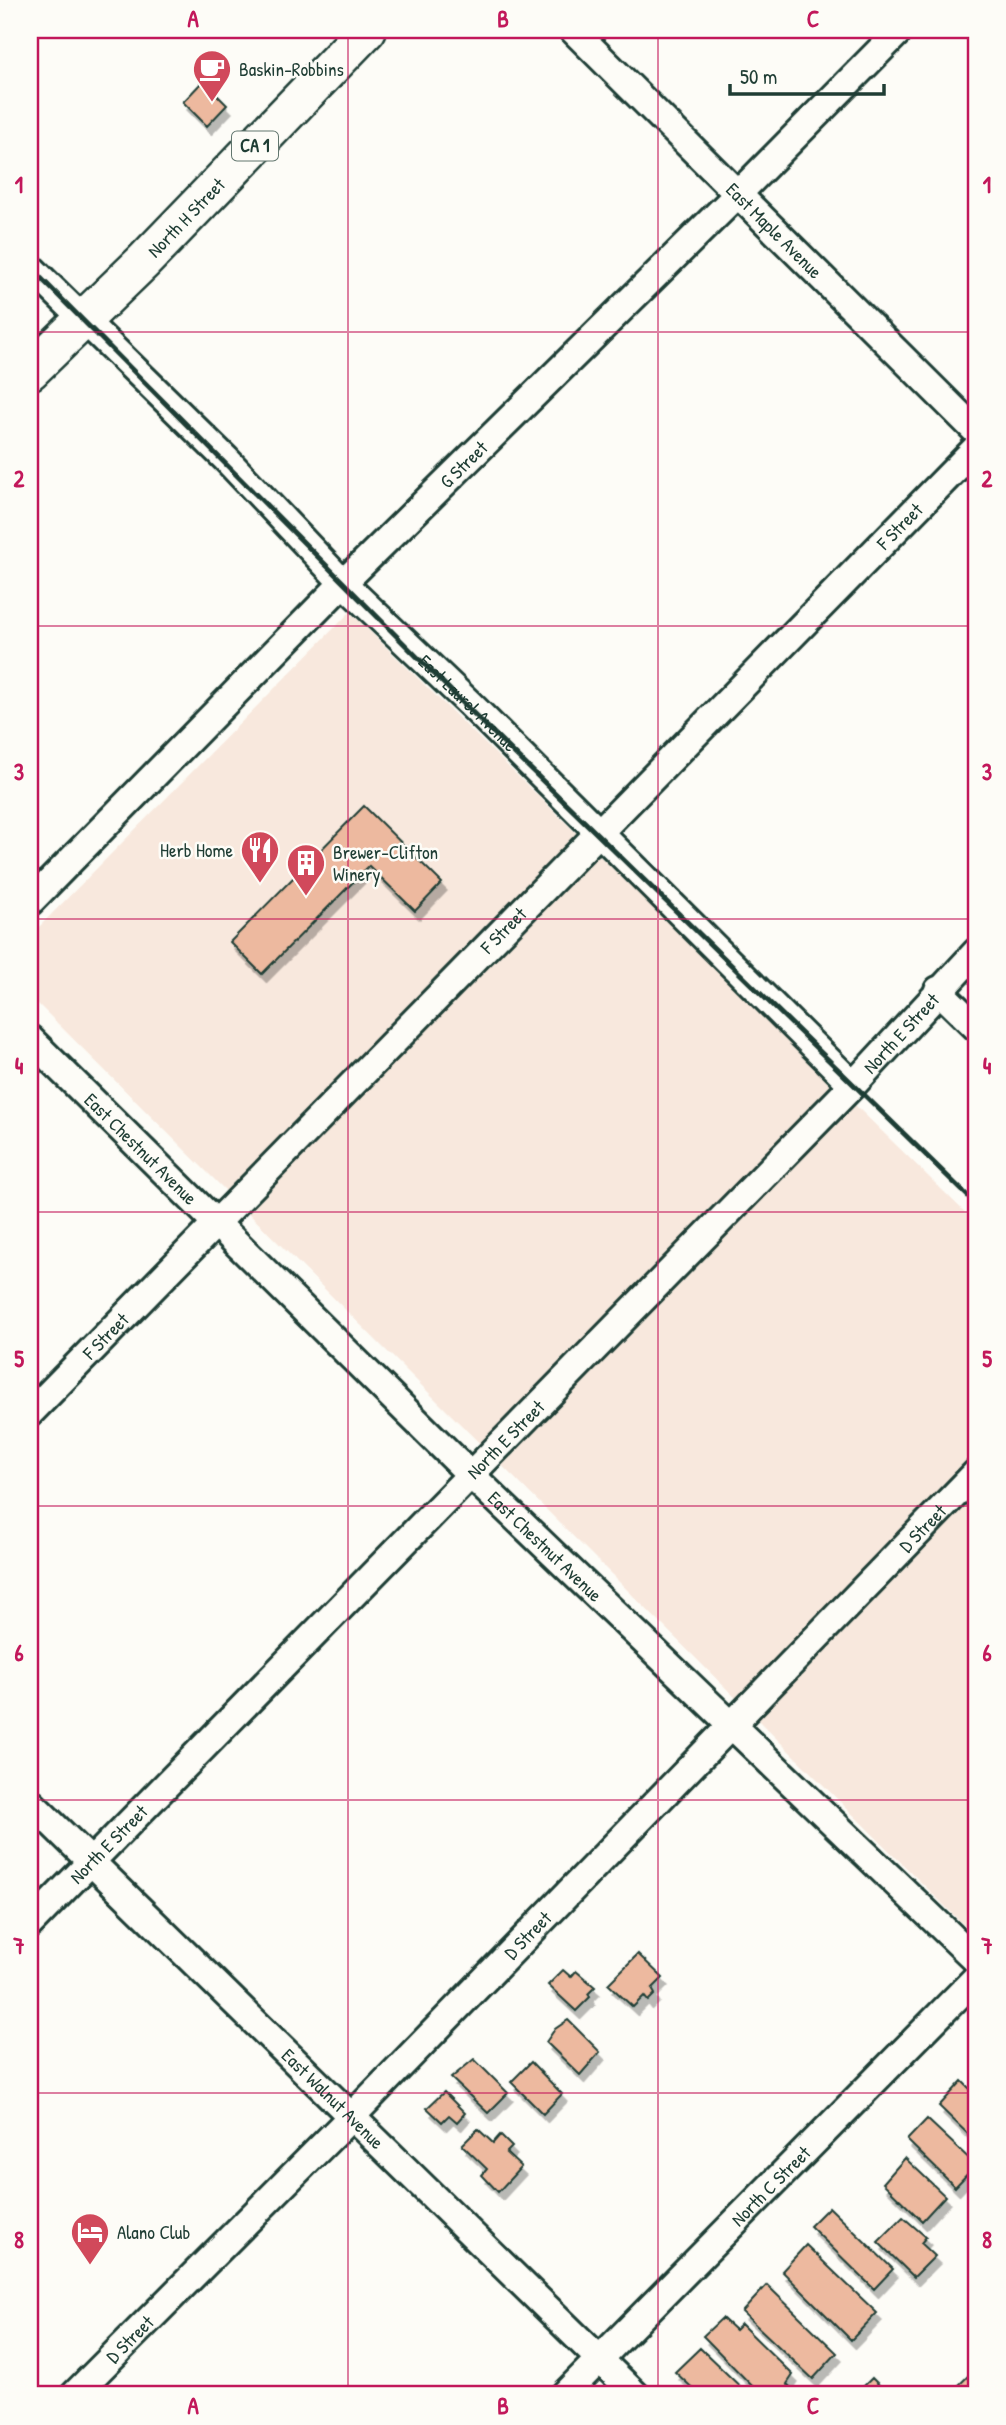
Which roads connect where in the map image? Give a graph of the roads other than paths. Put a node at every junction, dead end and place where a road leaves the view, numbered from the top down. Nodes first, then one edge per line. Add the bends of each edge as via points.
1 (367, 30) edge
2 (573, 30) edge
3 (900, 30) edge
4 (740, 193) junction
5 (30, 267) edge
6 (85, 320) junction
7 (30, 371) edge
8 (976, 431) edge
9 (976, 449) edge
10 (343, 583) junction
11 (597, 833) junction
12 (30, 902) edge
13 (976, 952) edge
14 (938, 990) junction
15 (976, 1027) edge
16 (30, 1038) edge
17 (853, 1085) junction
18 (215, 1225) junction
19 (30, 1413) edge
20 (976, 1473) edge
21 (471, 1475) junction
22 (731, 1723) junction
23 (30, 1802) edge
24 (91, 1863) junction
25 (30, 1924) edge
26 (976, 1961) edge
27 (976, 1978) edge
28 (352, 2116) junction
29 (600, 2360) junction
30 (74, 2395) edge
31 (564, 2395) edge
32 (636, 2395) edge

1 - 6 highway, North H Street / CA 1
2 - 4 street, East Maple Avenue
3 - 4 street, G Street
4 - 8 street, East Maple Avenue
4 - 10 street, G Street
5 - 6 street, East Laurel Avenue
6 - 7 highway, North H Street / CA 1
6 - 10 street, East Laurel Avenue
9 - 11 street, F Street
10 - 11 street, East Laurel Avenue
10 - 12 street, G Street
11 - 17 street, East Laurel Avenue
11 - 18 street, F Street
13 - 14 street, North E Street
14 - 15 street
14 - 17 street, North E Street
16 - 18 street, East Chestnut Avenue
17 - 21 street, North E Street
18 - 19 street, F Street
18 - 21 street, East Chestnut Avenue
20 - 22 street, D Street
21 - 22 street, East Chestnut Avenue
21 - 24 street, North E Street
22 - 26 street, East Chestnut Avenue
22 - 28 street, D Street
23 - 24 street, East Walnut Avenue
24 - 25 street, North E Street
24 - 28 street, East Walnut Avenue
27 - 29 street, North C Street
28 - 29 street, East Walnut Avenue
28 - 30 street, D Street
29 - 31 street, North C Street
29 - 32 street, East Walnut Avenue

